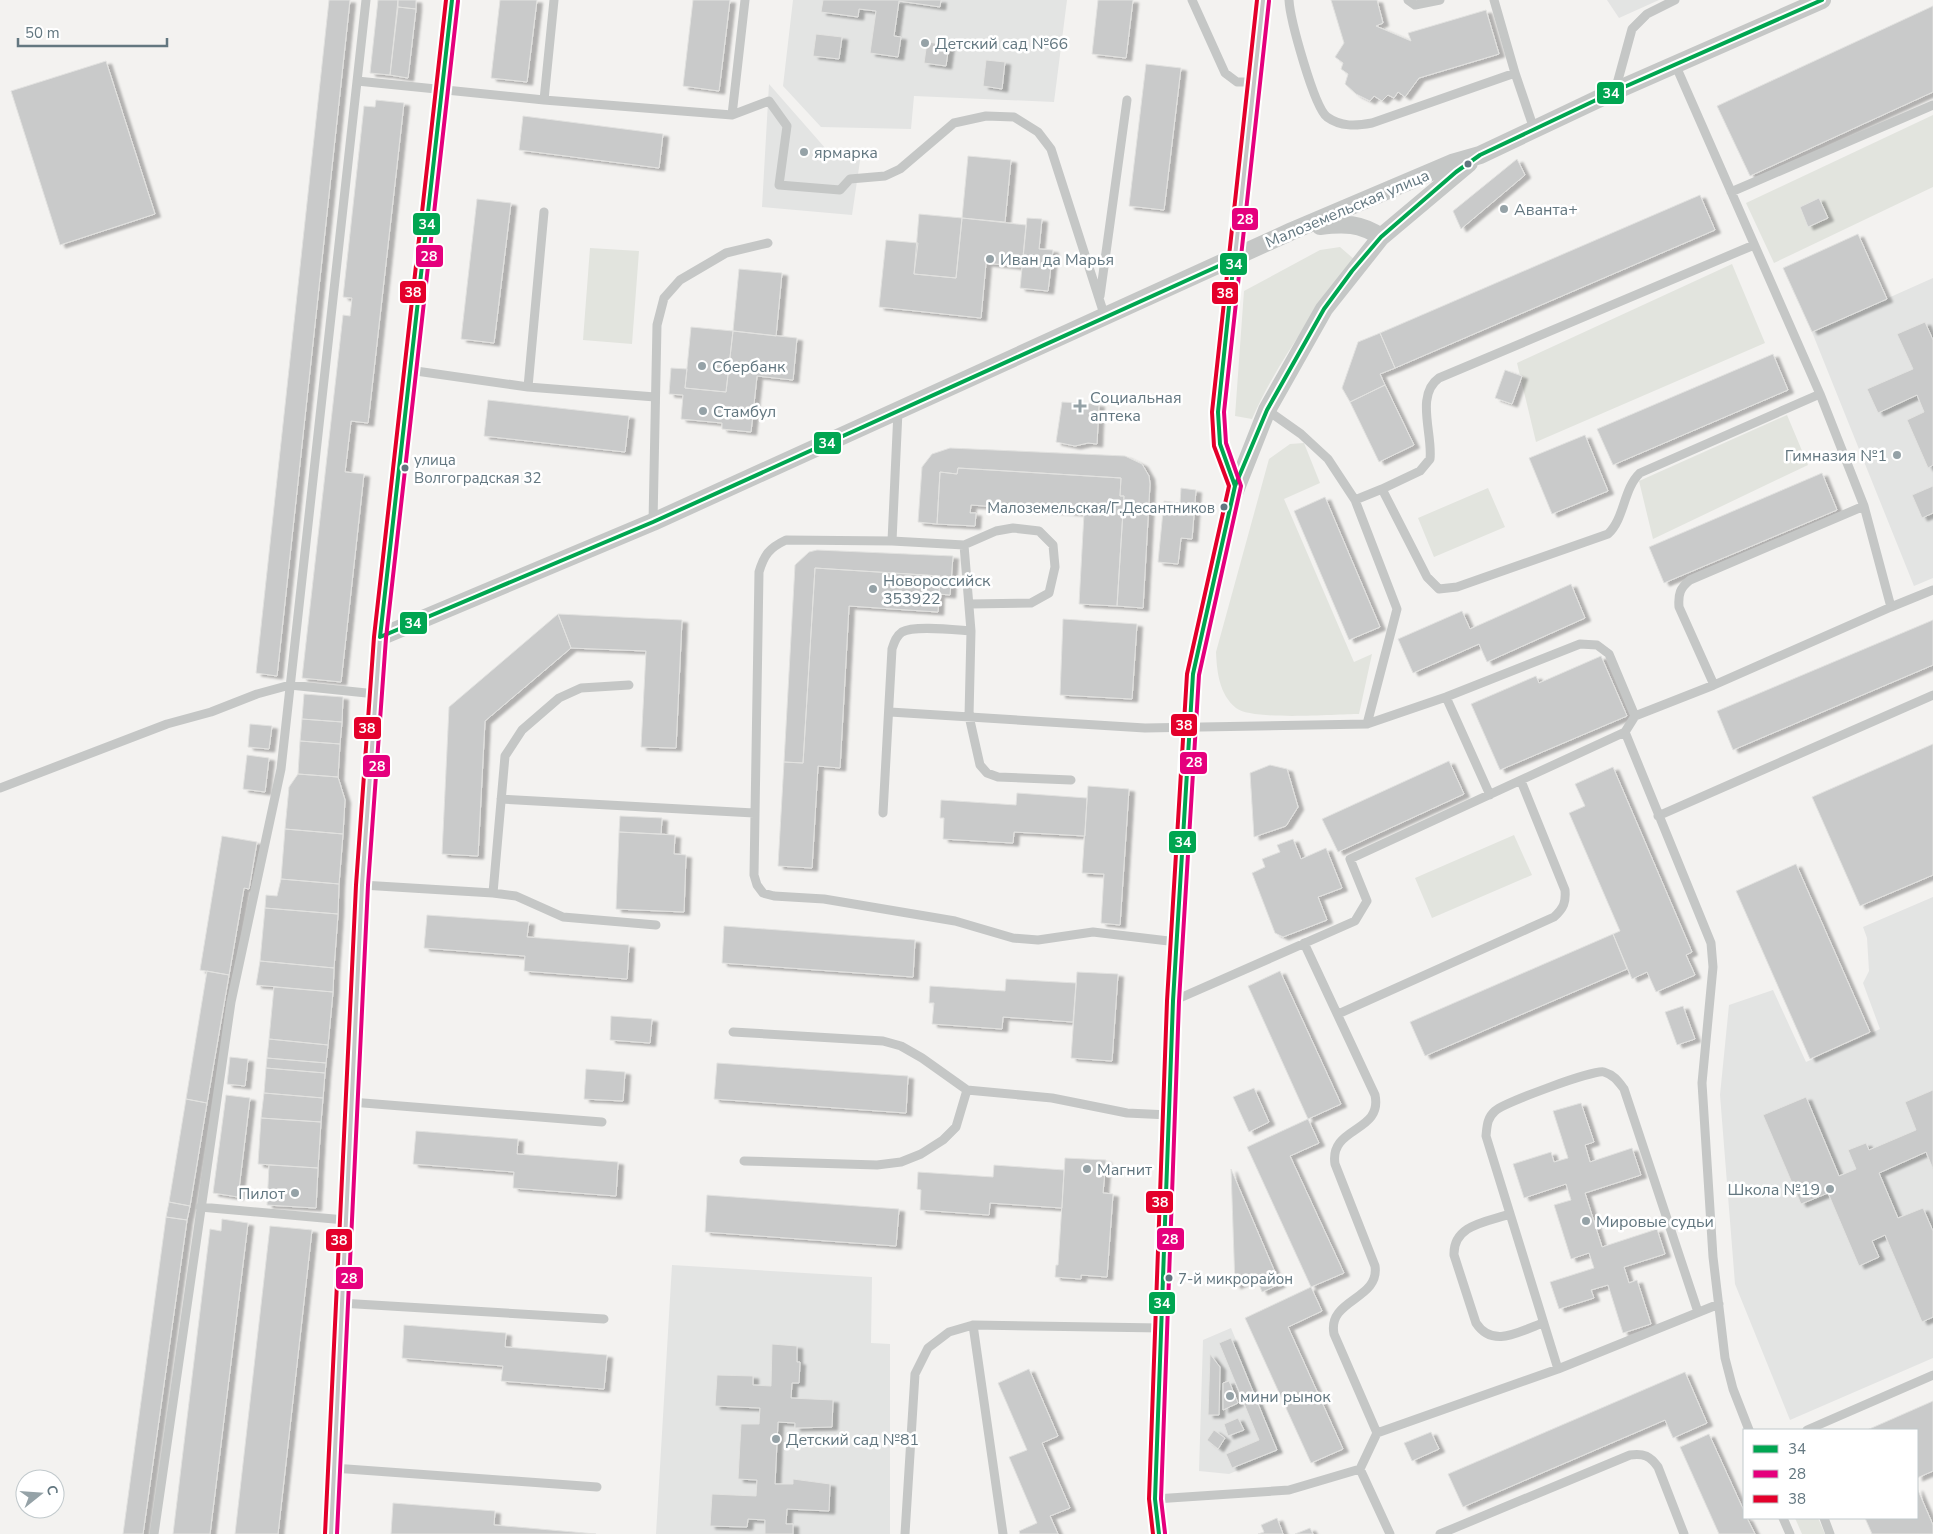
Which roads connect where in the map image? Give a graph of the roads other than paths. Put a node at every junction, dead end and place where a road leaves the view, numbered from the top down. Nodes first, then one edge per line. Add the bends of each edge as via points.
1 (366, 0) edge
2 (452, 0) edge
3 (554, 0) edge
4 (745, 0) edge
5 (1192, 0) edge
6 (1263, 0) edge
7 (1289, 0) edge
8 (1408, 0) edge
9 (1440, 0) edge
10 (1494, 0) edge
11 (1675, 0) edge
12 (1822, 0) edge
13 (1675, 64) junction
14 (1515, 73) junction
15 (357, 81) junction
16 (1255, 82) junction
17 (441, 90) junction
18 (1615, 90) junction
19 (544, 100) junction
20 (1127, 100) dead end
21 (1933, 105) edge
22 (732, 115) junction
23 (1534, 129) junction
24 (1480, 155) junction
25 (1731, 192) junction
26 (544, 212) dead end
27 (1292, 230) junction
28 (1381, 237) junction
29 (768, 243) dead end
30 (1754, 244) junction
31 (1234, 258) junction
32 (1100, 299) junction
33 (1105, 316) junction
34 (409, 370) junction
35 (528, 387) junction
36 (1820, 394) junction
37 (655, 397) junction
38 (1267, 410) junction
39 (898, 411) junction
40 (1235, 486) junction
41 (1382, 489) junction
42 (1355, 500) junction
43 (1864, 506) junction
44 (653, 522) junction
45 (892, 541) junction
46 (964, 545) junction
47 (1933, 590) edge
48 (970, 604) junction
49 (1891, 607) junction
50 (971, 630) junction
51 (380, 637) junction
52 (290, 685) junction
53 (629, 685) dead end
54 (1714, 685) junction
55 (376, 694) junction
56 (1933, 695) edge
57 (1446, 698) junction
58 (890, 712) junction
59 (969, 716) junction
60 (1635, 716) junction
61 (1367, 724) junction
62 (1188, 729) junction
63 (1625, 732) junction
64 (1071, 780) dead end
65 (1520, 781) junction
66 (0, 788) edge
67 (1490, 795) junction
68 (501, 799) junction
69 (754, 813) junction
70 (883, 813) dead end
71 (1658, 816) junction
72 (362, 886) junction
73 (493, 893) junction
74 (656, 925) dead end
75 (1177, 942) junction
76 (1304, 943) junction
77 (1173, 1001) junction
78 (1338, 1014) junction
79 (733, 1032) dead end
80 (967, 1090) junction
81 (351, 1102) junction
82 (1169, 1115) junction
83 (602, 1122) dead end
84 (744, 1160) dead end
85 (200, 1207) junction
86 (1510, 1214) junction
87 (345, 1220) junction
88 (340, 1303) junction
89 (1719, 1304) junction
90 (1698, 1312) junction
91 (604, 1319) dead end
92 (1543, 1323) junction
93 (973, 1325) junction
94 (1160, 1328) junction
95 (1558, 1370) junction
96 (1933, 1375) edge
97 (1749, 1429) edge
98 (1809, 1429) edge
99 (1377, 1433) junction
100 (332, 1468) junction
101 (1360, 1469) junction
102 (597, 1487) dead end
103 (1155, 1499) junction
104 (1783, 1519) edge
105 (1824, 1519) edge
106 (154, 1534) edge
107 (331, 1534) edge
108 (905, 1534) edge
109 (1003, 1534) edge
110 (1159, 1534) edge
111 (1390, 1534) edge
112 (1440, 1534) edge
113 (1684, 1534) edge
114 (1790, 1534) edge
115 (1830, 1534) edge

1 - 15 lane
2 - 17 street
3 - 19 lane
4 - 22 lane
5 - 16 lane via 1225,73 1237,82
6 - 16 street
7 - 14 lane via 1316,101 1326,116 1339,122 1354,126 1372,123
8 - 9 lane via 1415,5
10 - 14 lane
11 - 18 lane via 1647,14 1632,29
12 - 13 street, Малоземельская улица
13 - 18 street, Малоземельская улица
13 - 25 lane
14 - 23 lane
15 - 17 lane
15 - 52 lane
16 - 31 street
17 - 19 lane
17 - 34 street
18 - 23 street, Малоземельская улица
19 - 22 lane
20 - 32 lane
21 - 25 lane
22 - 32 lane via 769,101 788,126 778,185 840,190 850,179 885,176 900,169 954,123 986,116 1014,117 1038,132 1052,149
23 - 24 street, Малоземельская улица
24 - 27 street, Малоземельская улица via 1452,163
24 - 28 street
25 - 30 lane
26 - 35 lane
27 - 28 street via 1342,223 1366,227
27 - 31 street, Малоземельская улица
28 - 38 street via 1324,309
29 - 37 lane via 726,252 704,263 680,280 664,298 657,325
30 - 36 lane
30 - 41 lane via 1439,378 1432,383 1426,399 1430,458 1420,471
31 - 33 street, Малоземельская улица
31 - 40 street via 1218,412 1220,444
32 - 33 lane
33 - 39 street, Малоземельская улица
34 - 35 lane
34 - 51 street
35 - 37 lane
36 - 41 lane via 1640,473 1608,534 1457,587 1439,589 1427,577
36 - 43 lane
37 - 44 lane
38 - 40 street
38 - 42 lane via 1301,434 1328,459
39 - 44 street, Малоземельская улица
39 - 45 lane
40 - 62 street via 1193,674
41 - 42 lane
42 - 61 lane via 1397,609
43 - 49 lane
43 - 54 lane via 1682,586 1678,596 1679,607
44 - 51 street, Малоземельская улица
45 - 46 lane
45 - 69 lane via 786,540 764,556 759,572
46 - 48 lane
46 - 48 lane via 996,531 1013,528 1039,531 1053,545 1055,568 1049,593 1031,603
47 - 49 lane
48 - 50 lane
49 - 54 lane
50 - 58 lane via 914,629 903,632 896,639 892,649
50 - 59 lane
51 - 55 street
52 - 55 lane
52 - 66 lane via 167,724
52 - 85 lane via 281,769 231,1002
53 - 68 lane via 581,688 559,698 522,730 504,756
54 - 60 lane
55 - 72 street
56 - 71 lane
57 - 60 lane via 1580,644 1597,645 1609,654
57 - 61 lane
57 - 67 lane
58 - 59 lane
58 - 70 lane
59 - 62 lane
59 - 64 lane via 980,765 987,773 998,777
60 - 63 lane
61 - 62 lane
62 - 75 street
63 - 65 lane
63 - 71 lane
65 - 67 lane
65 - 78 lane via 1565,890 1562,910
67 - 76 lane via 1350,859 1368,901 1354,921
68 - 69 lane
68 - 73 lane
69 - 75 lane via 755,880 764,893 955,921 1013,938 1038,940 1093,932
71 - 89 lane via 1707,931 1713,955 1702,1083
72 - 73 lane
72 - 81 street
73 - 74 lane via 516,896 563,917
75 - 77 street
76 - 77 lane
76 - 78 lane
77 - 82 street
78 - 99 lane via 1377,1104 1368,1121 1342,1139 1333,1154 1376,1275 1367,1290 1341,1309 1332,1325
79 - 80 lane via 883,1041 901,1046 922,1058
80 - 82 lane via 1052,1098 1127,1113
80 - 84 lane via 956,1127 943,1140 901,1162 877,1165
81 - 83 lane
81 - 87 street
82 - 94 street
85 - 87 lane
85 - 106 lane
86 - 90 lane via 1486,1136 1488,1121 1495,1110 1585,1074 1602,1071 1615,1076 1624,1090
86 - 92 lane
86 - 92 lane via 1458,1235 1454,1255 1476,1324 1482,1332 1492,1337 1503,1337
87 - 88 street
88 - 91 lane
88 - 100 street
89 - 90 lane
89 - 97 lane via 1725,1358
90 - 95 lane
92 - 95 lane
93 - 94 lane
93 - 108 lane via 949,1332 928,1348 915,1374
93 - 109 lane
94 - 103 street
95 - 99 lane
96 - 98 lane
99 - 101 lane
100 - 102 lane
100 - 107 street
101 - 103 lane via 1289,1490
101 - 111 lane
103 - 110 street
104 - 114 lane
105 - 115 lane
112 - 113 lane via 1630,1455 1641,1454 1651,1458 1658,1467

